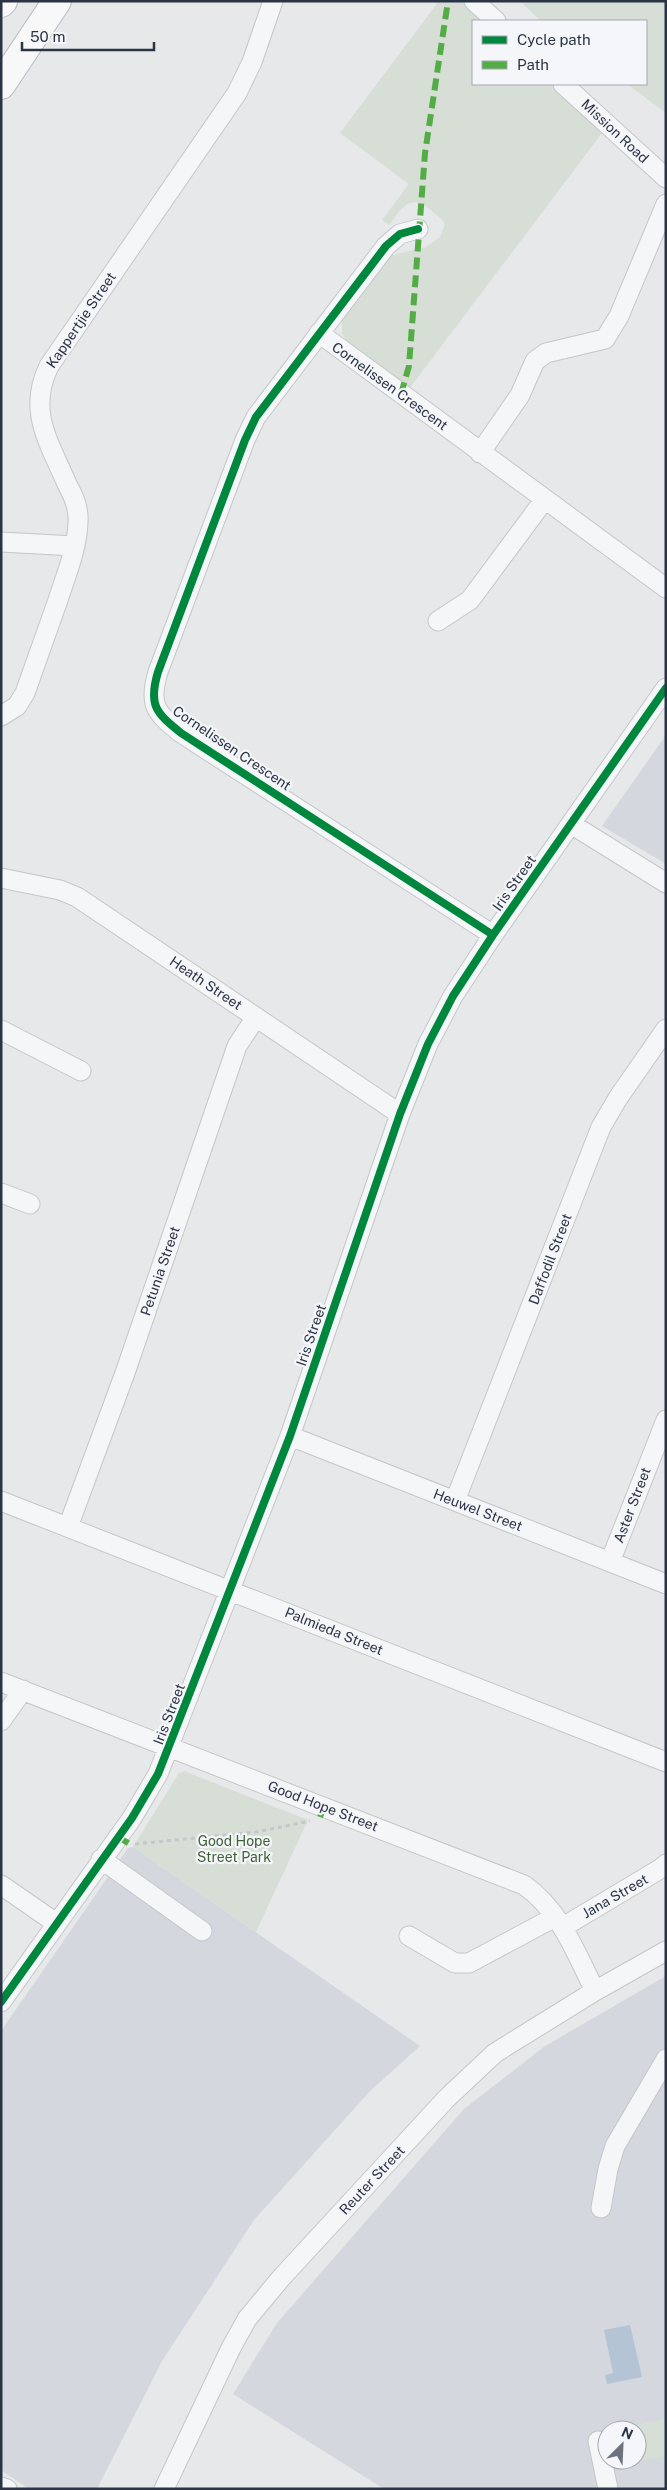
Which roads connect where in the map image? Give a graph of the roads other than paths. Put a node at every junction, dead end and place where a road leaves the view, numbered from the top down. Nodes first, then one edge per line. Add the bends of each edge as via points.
1 (57, 1) edge
2 (273, 1) edge
3 (474, 1) edge
4 (495, 20) edge
5 (1, 85) edge
6 (564, 85) edge
7 (666, 178) edge
8 (666, 204) edge
9 (418, 229) dead end
10 (319, 333) junction
11 (480, 452) junction
12 (545, 499) junction
13 (1, 542) edge
14 (75, 546) junction
15 (666, 588) edge
16 (438, 621) dead end
17 (666, 688) edge
18 (1, 716) edge
19 (571, 824) junction
20 (1, 878) edge
21 (666, 883) edge
22 (493, 935) junction
23 (256, 1017) junction
24 (666, 1029) edge
25 (1, 1030) edge
26 (81, 1071) dead end
27 (400, 1114) junction
28 (1, 1192) edge
29 (30, 1204) dead end
30 (666, 1420) edge
31 (290, 1436) junction
32 (1, 1501) edge
33 (455, 1501) junction
34 (68, 1527) junction
35 (610, 1562) junction
36 (666, 1584) edge
37 (230, 1590) junction
38 (1, 1682) edge
39 (23, 1690) junction
40 (1, 1721) edge
41 (169, 1747) junction
42 (666, 1762) edge
43 (101, 1859) junction
44 (666, 1864) edge
45 (1, 1884) edge
46 (56, 1922) junction
47 (559, 1922) junction
48 (202, 1931) dead end
49 (410, 1936) dead end
50 (666, 1951) edge
51 (595, 1990) junction
52 (1, 2002) edge
53 (666, 2059) edge
54 (601, 2208) dead end
55 (604, 2470) edge
56 (1, 2487) edge
57 (7, 2489) edge
58 (164, 2489) edge
59 (608, 2489) edge

1 - 5 highway
2 - 14 street, Kappertjie Street via 252,62 237,93 43,379 38,400 42,429 76,502 78,526
3 - 4 street
6 - 7 street, Mission Road
8 - 11 street via 619,316 605,339 546,353 535,361 520,394
9 - 10 street via 400,234 386,246
10 - 11 street, Cornelissen Crescent
10 - 22 street, Cornelissen Crescent via 250,428 158,672 153,702 167,721 181,732
11 - 12 street, Cornelissen Crescent
12 - 15 street, Cornelissen Crescent
12 - 16 street via 470,600
13 - 14 street
14 - 18 street, Kappertjie Street via 25,693 16,706
17 - 19 street, Iris Street
19 - 21 street
19 - 22 street, Iris Street
20 - 23 street, Heath Street via 60,890 77,897
22 - 27 street, Iris Street via 440,1020
23 - 27 street, Heath Street
23 - 34 street, Petunia Street via 237,1046 125,1373
24 - 33 street, Daffodil Street via 601,1127
25 - 26 street
27 - 31 street, Iris Street
28 - 29 street
30 - 35 street, Aster Street
31 - 33 street, Heuwel Street
31 - 37 street, Iris Street
32 - 34 street, Palmieda Street
33 - 35 street, Heuwel Street
34 - 37 street, Palmieda Street
35 - 36 street, Heuwel Street
37 - 41 street, Iris Street
37 - 42 street, Palmieda Street
38 - 39 street, Good Hope Street
39 - 40 street
39 - 41 street, Good Hope Street
41 - 43 street, Iris Street via 158,1774 132,1818
41 - 47 street, Good Hope Street via 509,1878 536,1894
43 - 46 street, Iris Street
43 - 48 street
44 - 47 street, Jana Street
45 - 46 street
46 - 52 street, Iris Street
47 - 49 street, Jana Street via 462,1965
47 - 51 street, Good Hope Street
50 - 51 street, Reuter Street
51 - 58 street, Reuter Street via 494,2053 447,2098 264,2296 230,2348
53 - 54 street via 615,2146
55 - 59 street
56 - 57 street

